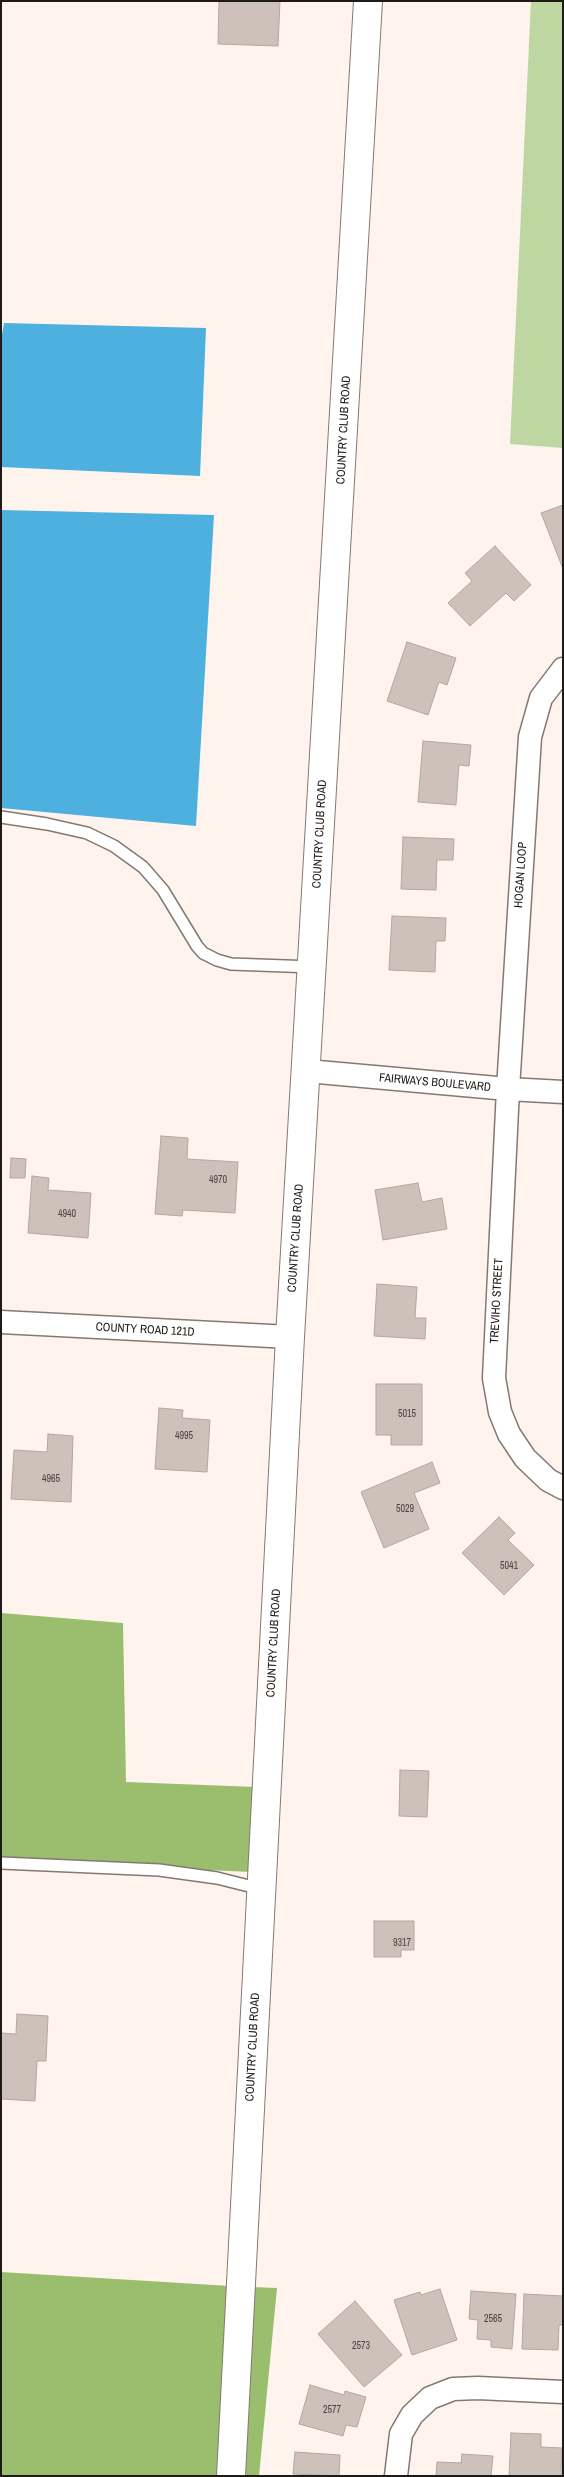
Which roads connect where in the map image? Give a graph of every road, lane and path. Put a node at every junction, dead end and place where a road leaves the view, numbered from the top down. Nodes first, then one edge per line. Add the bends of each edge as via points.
1 (368, 1) edge
2 (563, 669) edge
3 (1, 817) edge
4 (313, 968) junction
5 (307, 1071) junction
6 (508, 1089) junction
7 (563, 1092) edge
8 (1, 1322) edge
9 (290, 1338) junction
10 (563, 1488) edge
11 (2, 1863) edge
12 (261, 1889) junction
13 (563, 2392) edge
14 (231, 2476) edge
15 (396, 2476) edge

1 - 4 street, COUNTRY CLUB ROAD
2 - 6 street, HOGAN LOOP via 541,698 530,737
3 - 4 lane via 87,833 114,846 143,867 162,890 197,946 210,956 231,964
4 - 5 street, COUNTRY CLUB ROAD
5 - 6 street, FAIRWAYS BOULEVARD
5 - 9 street, COUNTRY CLUB ROAD
6 - 7 street, FAIRWAYS BOULEVARD
6 - 10 street, TREVIHO STREET via 494,1378 500,1412 509,1434 525,1458 548,1480
8 - 9 street, COUNTY ROAD 121D
9 - 12 street, COUNTRY CLUB ROAD
11 - 12 lane via 159,1870 216,1878
12 - 14 street, COUNTRY CLUB ROAD
13 - 15 street via 453,2389 430,2398 412,2415 401,2434

